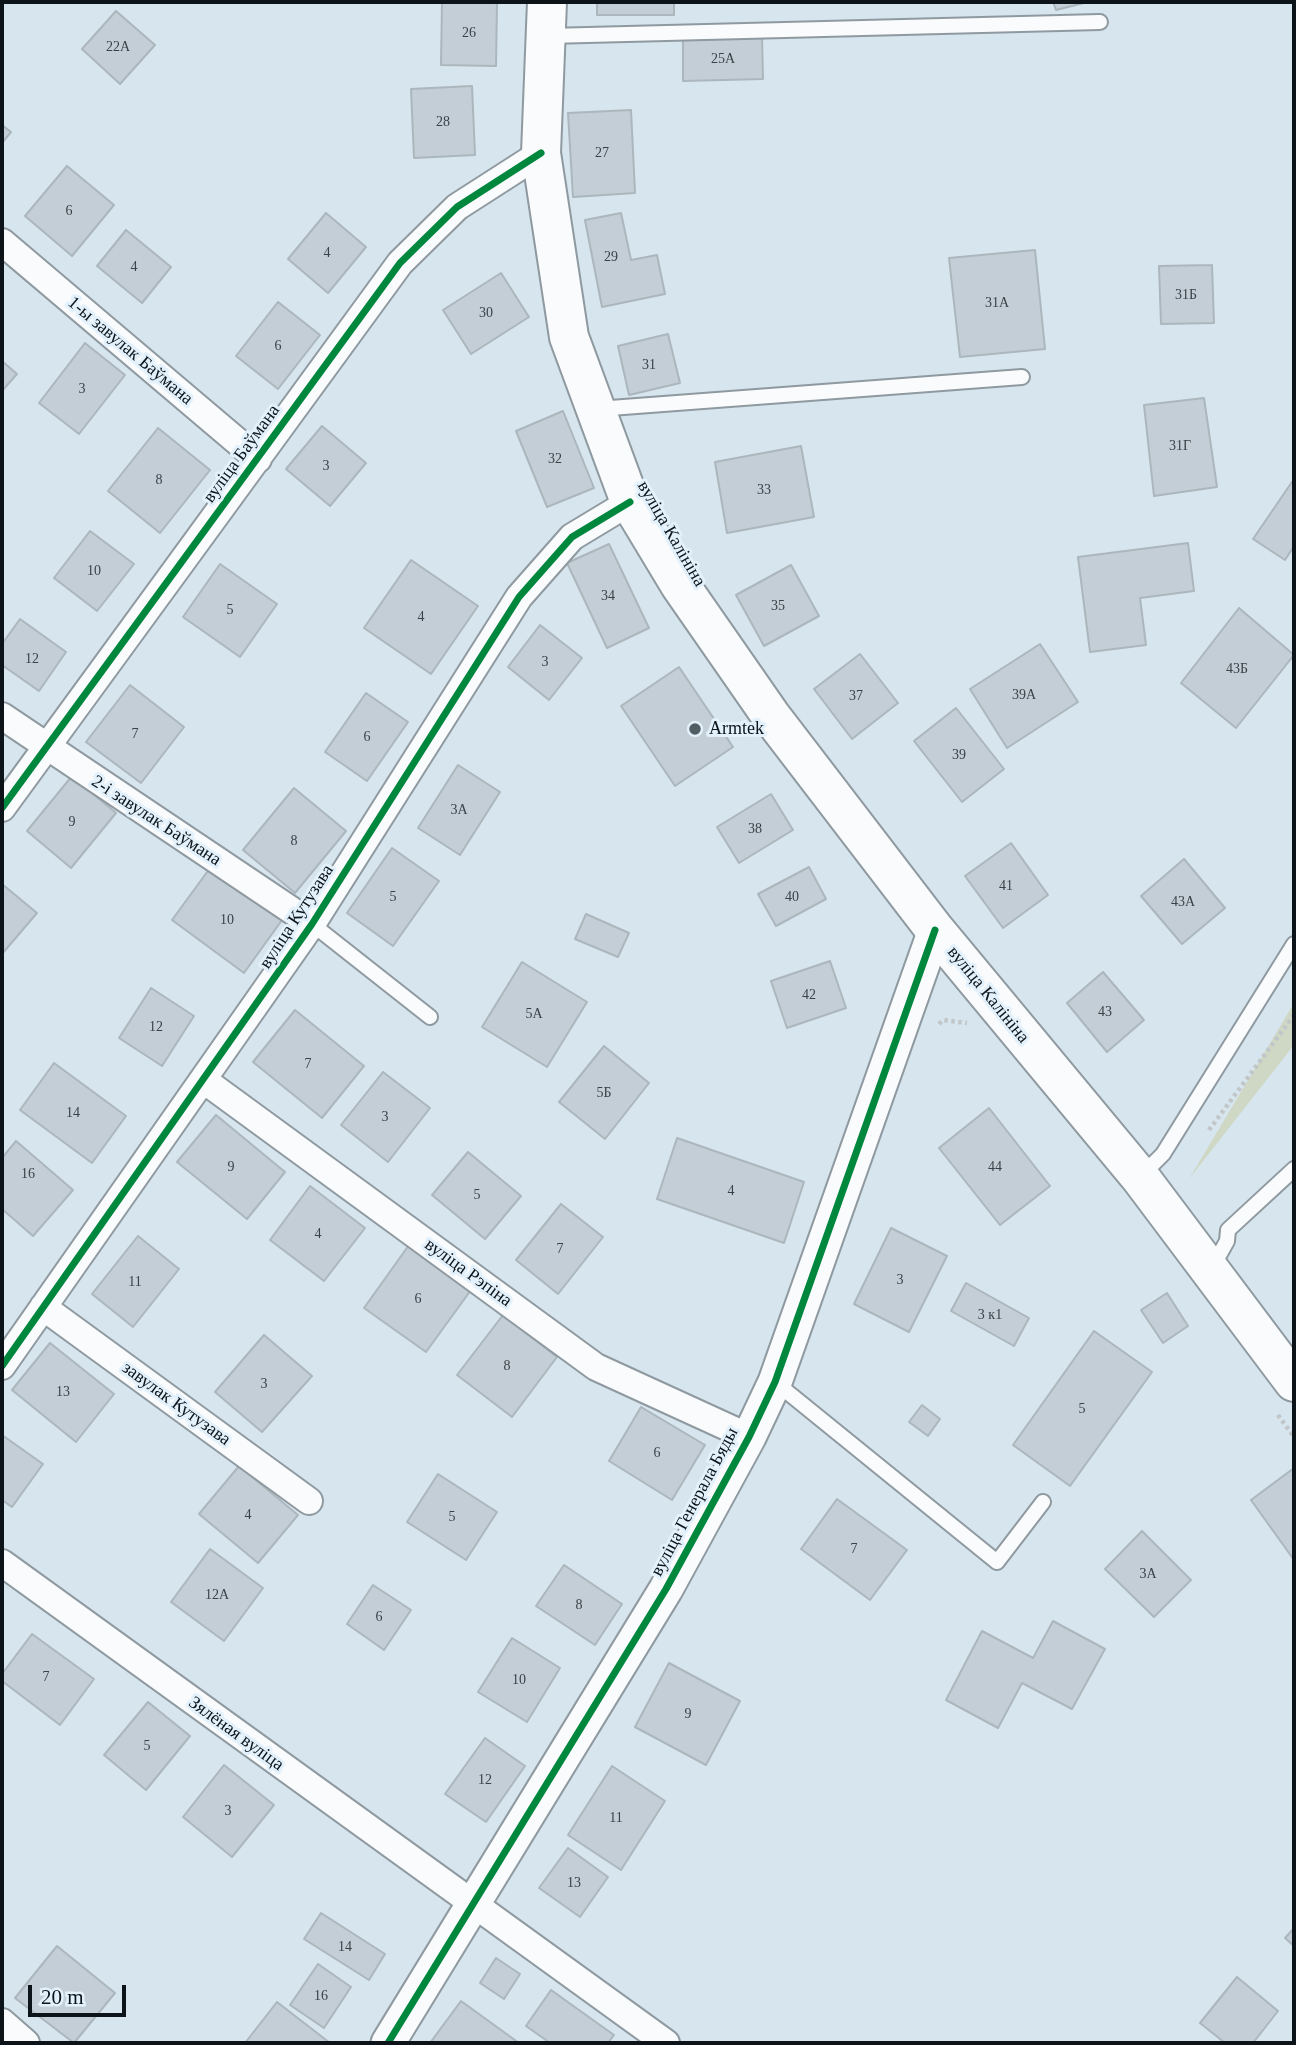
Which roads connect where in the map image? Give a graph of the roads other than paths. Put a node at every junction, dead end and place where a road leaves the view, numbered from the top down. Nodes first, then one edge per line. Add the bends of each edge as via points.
1 (547, 19) edge
2 (1100, 22) dead end
3 (541, 153) junction
4 (2, 242) edge
5 (1022, 377) dead end
6 (595, 409) junction
7 (258, 459) junction
8 (629, 502) junction
9 (2, 716) edge
10 (46, 748) junction
11 (2, 808) edge
12 (312, 925) junction
13 (935, 930) junction
14 (1294, 944) edge
15 (430, 1017) dead end
16 (205, 1081) junction
17 (1294, 1169) edge
18 (1140, 1177) junction
19 (1211, 1270) junction
20 (43, 1307) junction
21 (2, 1366) edge
22 (775, 1382) junction
23 (1294, 1382) edge
24 (749, 1437) junction
25 (309, 1501) dead end
26 (1042, 1502) dead end
27 (2, 1563) edge
28 (471, 1904) junction
29 (2, 2022) edge
30 (26, 2043) edge
31 (388, 2043) edge
32 (666, 2043) edge

1 - 2 lane
1 - 3 main road, вуліца Калініна
3 - 6 main road, вуліца Калініна via 569,337
3 - 7 street, вуліца Баўмана via 457,207 400,263
4 - 7 street, 1-ы завулак Баўмана
5 - 6 lane
6 - 8 main road, вуліца Калініна
7 - 10 street, вуліца Баўмана
8 - 12 street, вуліца Кутузава via 572,537 519,597
8 - 13 main road, вуліца Калініна via 771,716
9 - 10 street, 2-і завулак Баўмана
10 - 11 street, вуліца Баўмана
10 - 12 street, 2-і завулак Баўмана
12 - 15 lane
12 - 16 street, вуліца Кутузава
13 - 18 main road, вуліца Калініна
13 - 22 street, вуліца Генерала Бяды
14 - 18 lane via 1163,1154
16 - 20 street, вуліца Кутузава
16 - 24 street, вуліца Рэпіна via 596,1367
17 - 19 lane via 1228,1230
18 - 19 main road, вуліца Калініна
19 - 23 main road, вуліца Калініна
20 - 21 street, вуліца Кутузава
20 - 25 street, завулак Кутузава
22 - 24 street, вуліца Генерала Бяды
22 - 26 lane via 997,1562
24 - 28 street, вуліца Генерала Бяды via 666,1589
27 - 28 street, Зялёная вуліца
28 - 31 street, вуліца Генерала Бяды
28 - 32 street, Зялёная вуліца
29 - 30 street

